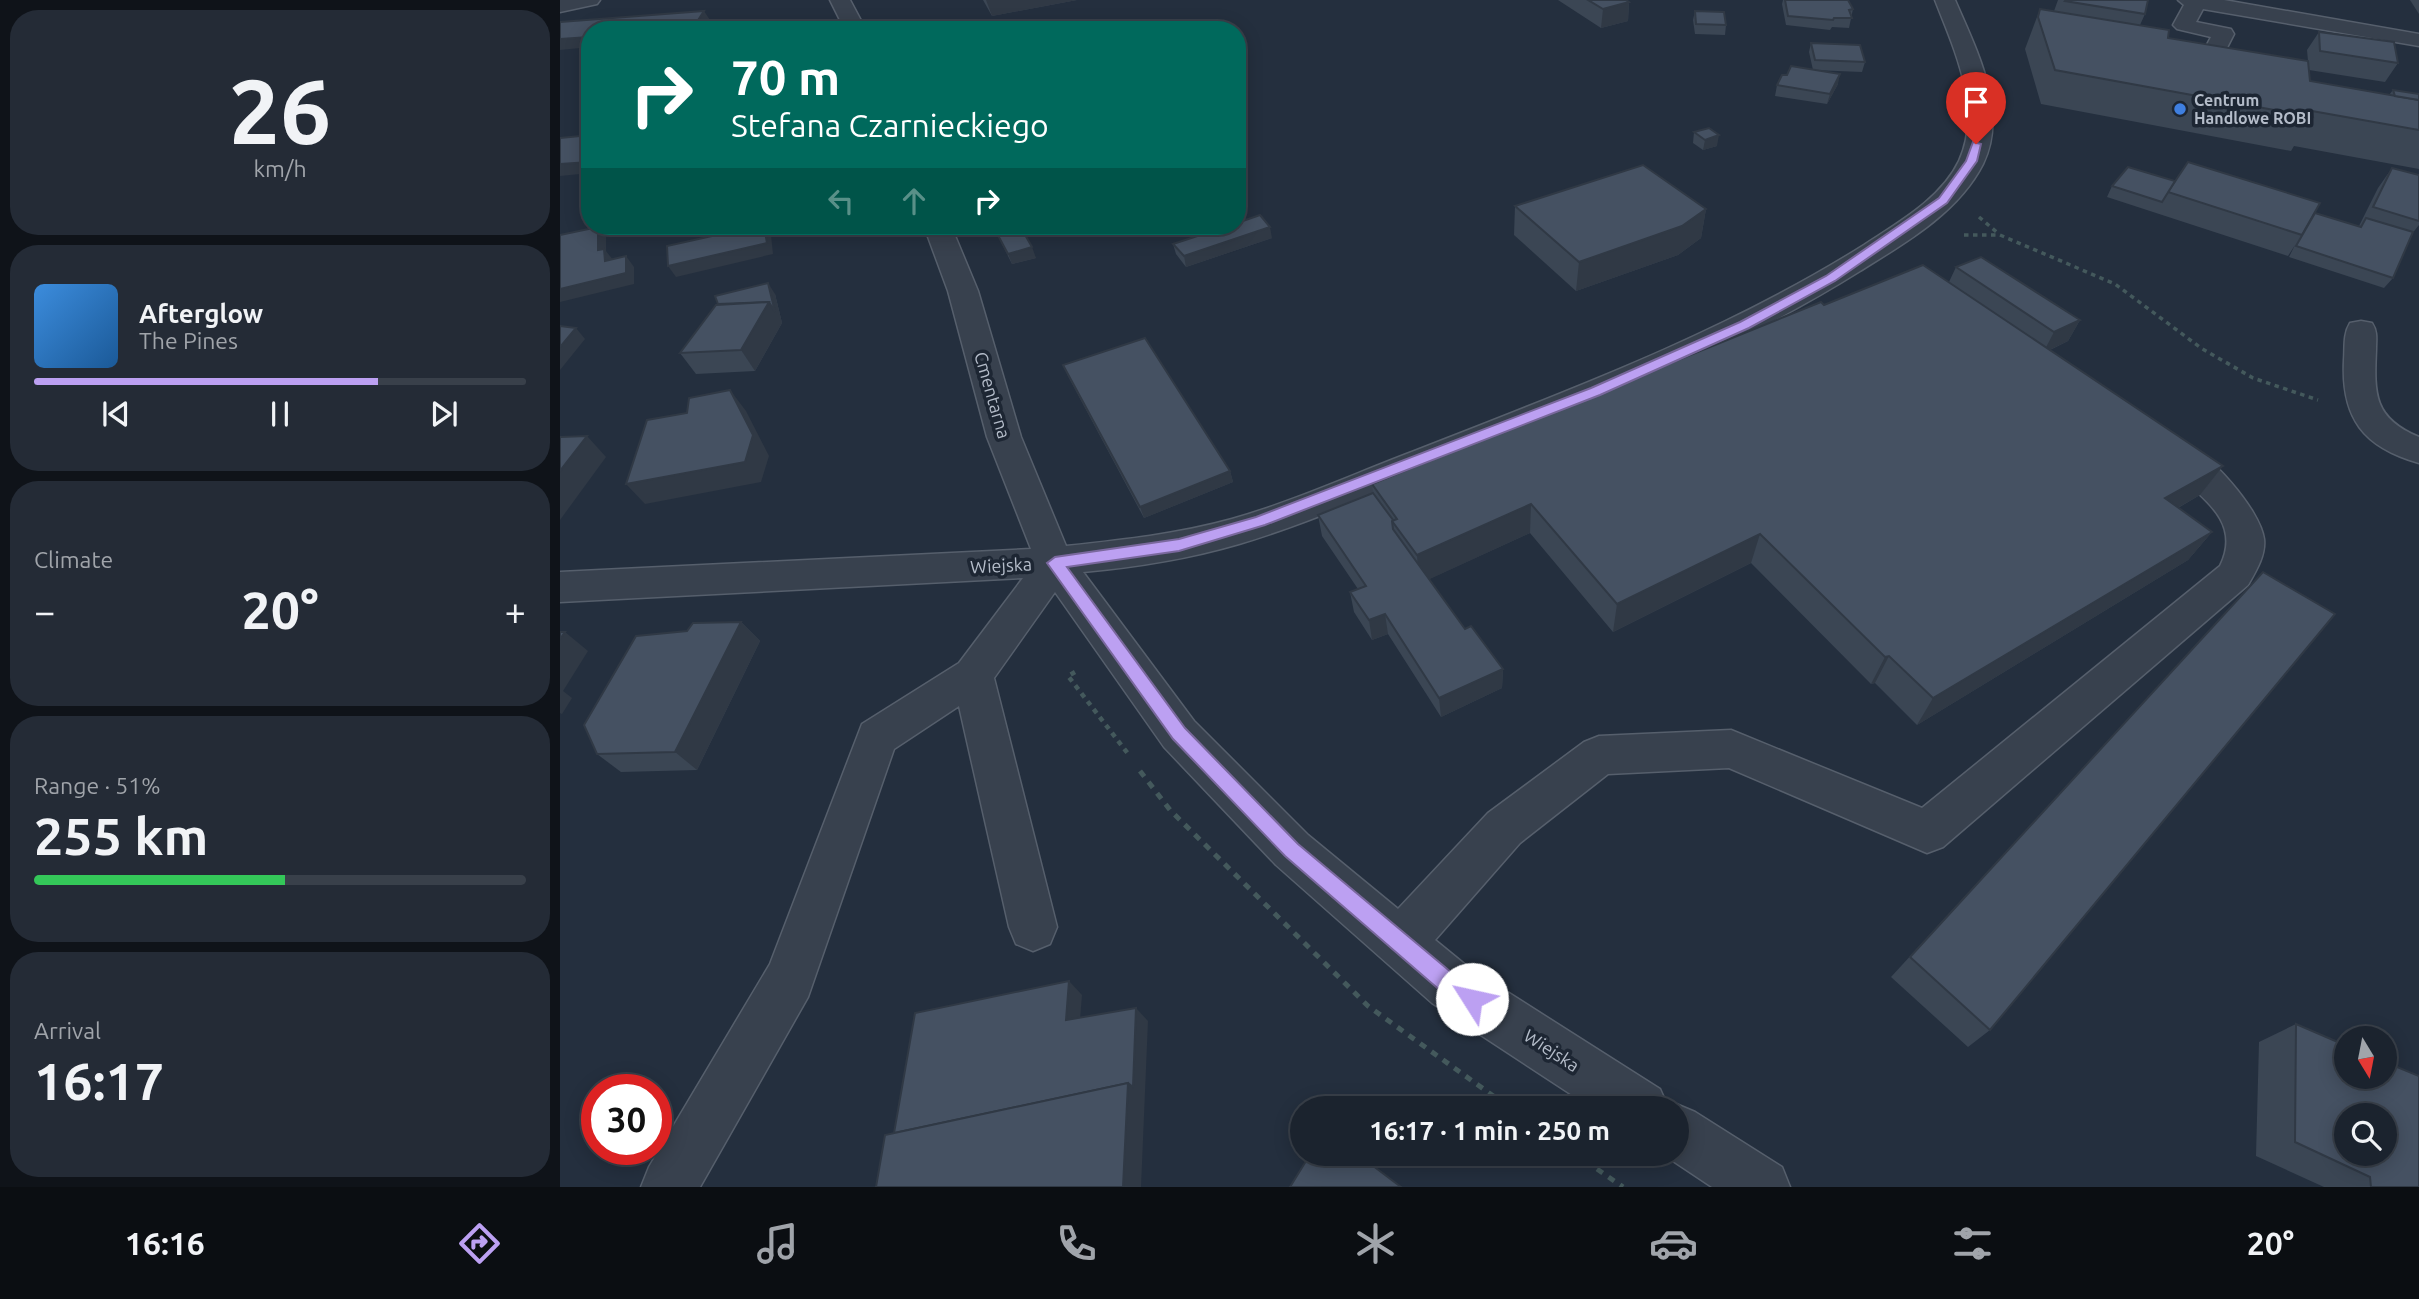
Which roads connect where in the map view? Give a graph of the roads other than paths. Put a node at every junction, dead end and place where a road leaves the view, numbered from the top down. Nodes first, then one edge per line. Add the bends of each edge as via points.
1 (590, 0) edge
2 (840, 0) edge
3 (1945, 0) edge
4 (2193, 1) edge
5 (560, 6) edge
6 (851, 21) edge
7 (2419, 40) edge
8 (2208, 65) edge
9 (941, 235) edge
10 (1866, 256) junction
11 (1906, 277) edge
12 (2361, 330) dead end
13 (2145, 430) edge
14 (2419, 451) edge
15 (1055, 563) junction
16 (560, 587) edge
17 (973, 675) junction
18 (1033, 927) dead end
19 (1400, 942) junction
20 (1622, 1096) edge
21 (1689, 1139) edge
22 (669, 1187) edge
23 (1762, 1187) edge

1 - 5 street
2 - 6 street
3 - 10 street via 1977,92 1981,127 1971,161 1943,201
4 - 7 street
4 - 8 street via 2183,25 2223,34
9 - 15 street, Cmentarna via 964,291 1004,437
10 - 11 street
10 - 15 street via 1745,325 1633,376 1331,496 1179,545
12 - 14 street via 2362,412 2379,429
13 - 19 street via 2195,466 2222,494 2246,547 2235,575 1927,832 1731,749 1599,755 1504,828
15 - 16 street, Wiejska
15 - 17 street
15 - 19 street, Wiejska via 1179,734 1292,850
17 - 18 street
17 - 22 street via 877,737 790,979
19 - 20 street, Wiejska via 1450,985
21 - 23 street

